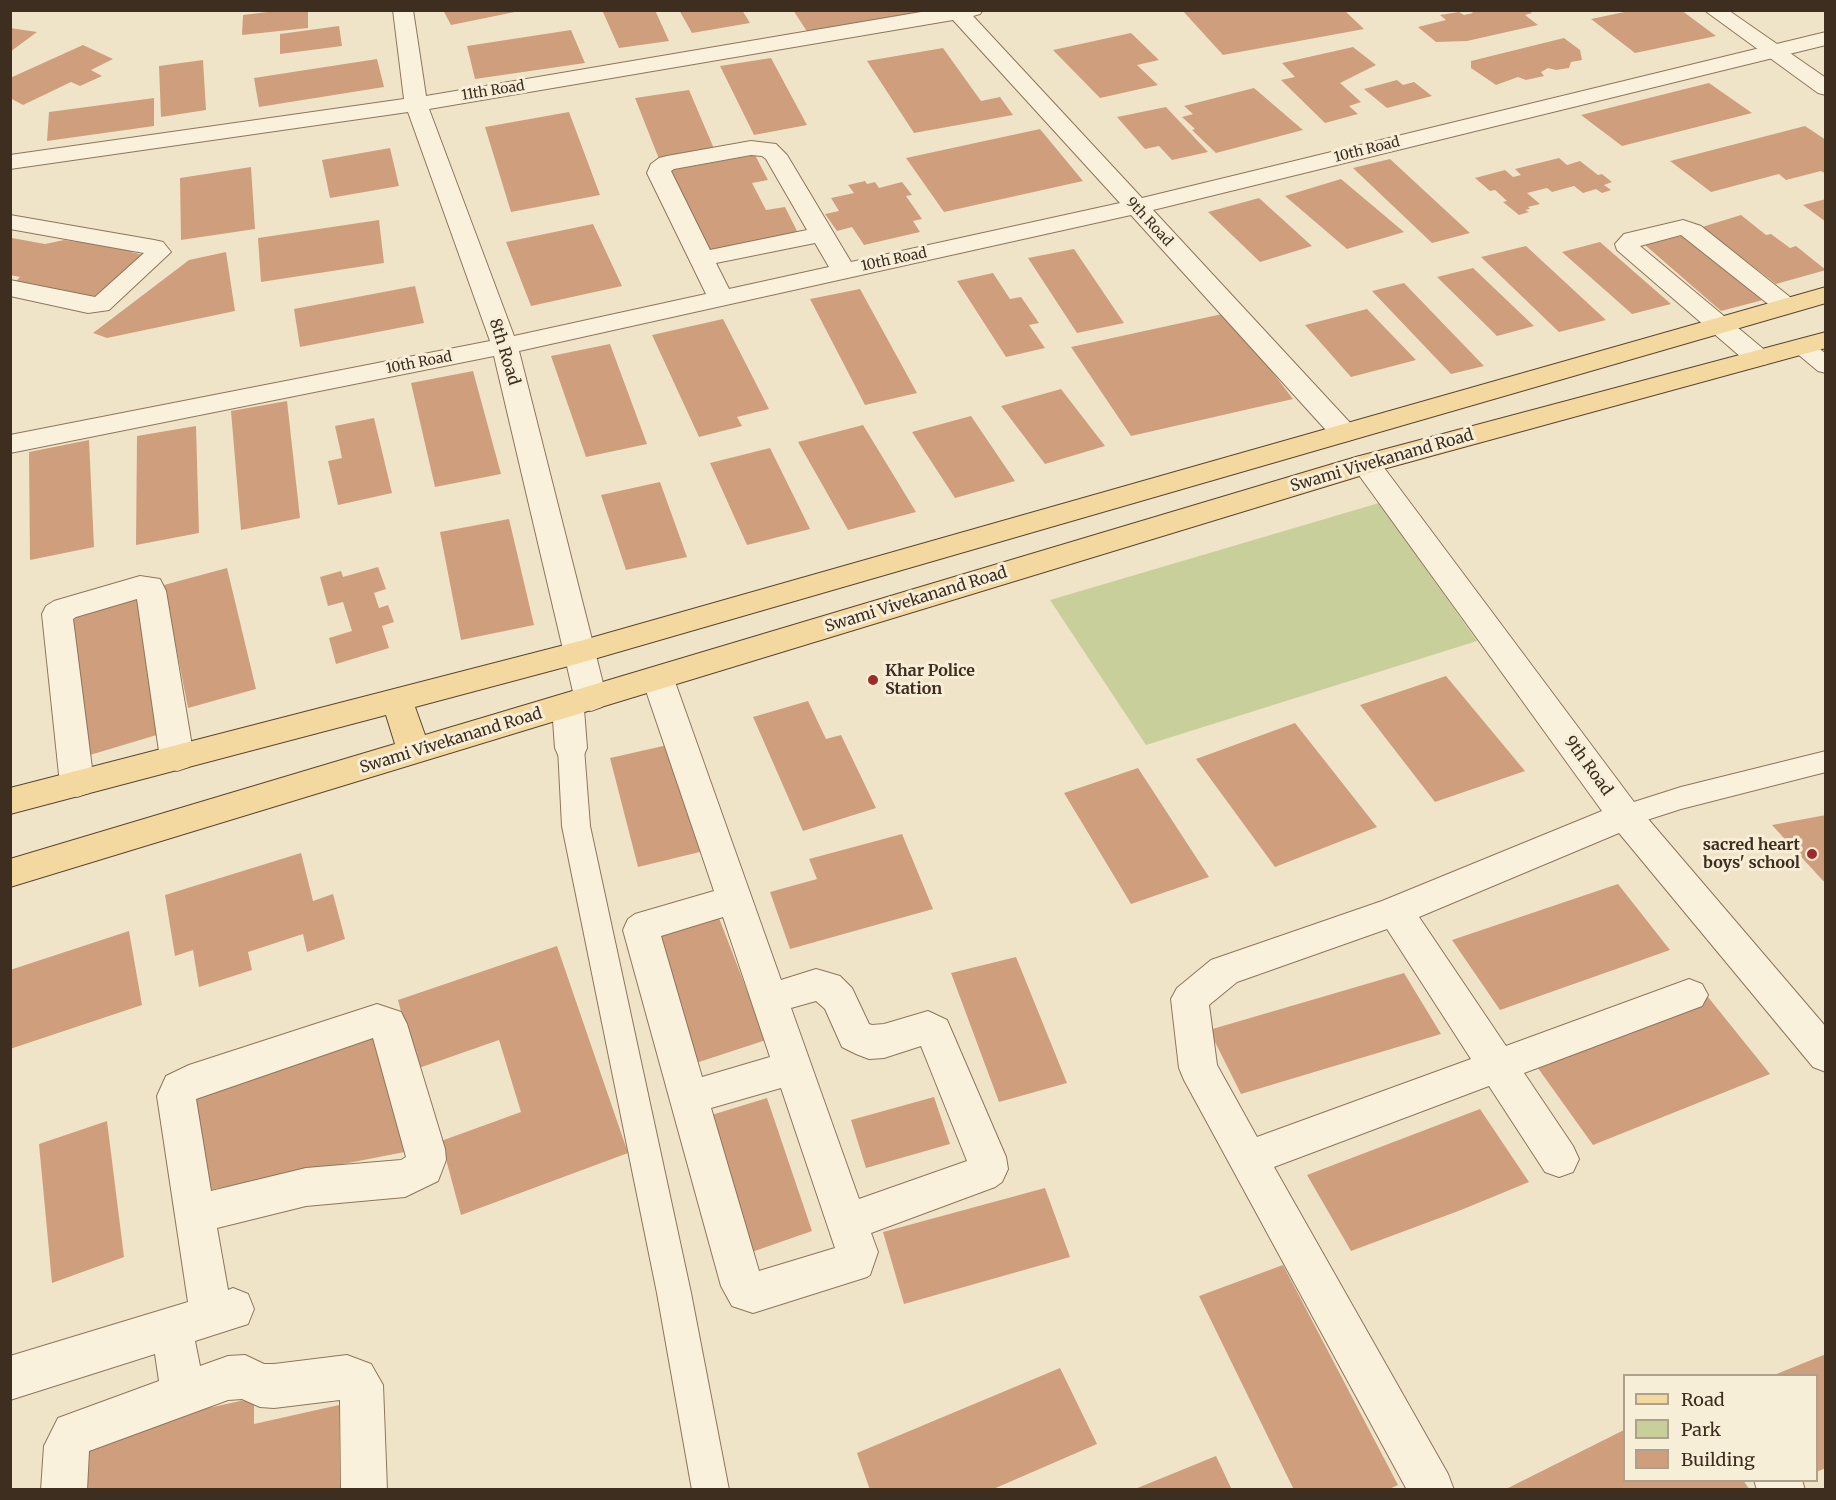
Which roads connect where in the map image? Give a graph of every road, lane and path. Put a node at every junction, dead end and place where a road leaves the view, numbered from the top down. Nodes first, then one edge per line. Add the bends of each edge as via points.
1 (403, 10) edge
2 (1714, 10) edge
3 (963, 11) edge
4 (1826, 38) edge
5 (1772, 50) junction
6 (1826, 88) edge
7 (416, 104) junction
8 (10, 162) edge
9 (1135, 207) junction
10 (13, 225) edge
11 (822, 234) junction
12 (702, 259) junction
13 (844, 272) junction
14 (10, 288) edge
15 (1826, 295) edge
16 (721, 298) junction
17 (1786, 306) junction
18 (1719, 326) junction
19 (1814, 343) edge
20 (505, 346) junction
21 (1758, 358) junction
22 (1826, 366) edge
23 (1344, 433) junction
24 (10, 444) edge
25 (1366, 464) junction
26 (580, 652) junction
27 (658, 679) junction
28 (397, 700) junction
29 (580, 703) junction
30 (571, 748) joint
31 (414, 753) junction
32 (177, 758) junction
33 (1826, 761) edge
34 (77, 784) junction
35 (10, 801) edge
36 (1624, 816) junction
37 (10, 873) edge
38 (735, 899) junction
39 (1395, 911) junction
40 (1689, 995) dead end
41 (770, 999) junction
42 (1826, 1055) edge
43 (793, 1067) junction
44 (1498, 1067) junction
45 (688, 1098) junction
46 (1248, 1159) junction
47 (1559, 1159) dead end
48 (195, 1214) junction
49 (846, 1223) junction
50 (172, 1329) junction
51 (10, 1378) edge
52 (183, 1394) junction
53 (64, 1490) edge
54 (364, 1490) edge
55 (711, 1490) edge
56 (1432, 1490) edge

1 - 7 street, 8th Road
2 - 5 street
3 - 7 street, 11th Road
3 - 9 street, 9th Road
4 - 5 street, 10th Road
5 - 6 street
5 - 9 street, 10th Road
7 - 8 street, 11th Road
7 - 20 street, 8th Road
9 - 13 street, 10th Road
9 - 23 street, 9th Road
10 - 14 street via 154,247 159,252 100,305
11 - 12 street
11 - 12 street via 768,149 751,148 667,164 659,173
11 - 13 street
12 - 16 street
13 - 16 street, 10th Road
15 - 17 main road
16 - 20 street, 10th Road
17 - 18 main road
17 - 18 street via 1683,227 1633,239 1627,244 1629,250
18 - 21 street
18 - 23 main road
19 - 21 main road, Swami Vivekanand Road
19 - 22 lane
20 - 24 street, 10th Road
20 - 26 street, 8th Road
21 - 25 main road, Swami Vivekanand Road
23 - 26 main road
25 - 27 main road, Swami Vivekanand Road
25 - 36 street, 9th Road
26 - 28 main road
26 - 29 street, 8th Road
27 - 29 main road, Swami Vivekanand Road
27 - 38 street
28 - 31 main road
28 - 32 main road
29 - 30 street, 8th Road
29 - 31 main road, Swami Vivekanand Road
30 - 55 lane via 576,826
31 - 37 main road, Swami Vivekanand Road
32 - 34 main road
32 - 34 street via 151,591 149,587 140,587 57,614
33 - 36 lane
34 - 35 main road
36 - 39 street
36 - 42 street, 9th Road
38 - 41 street
38 - 45 street via 641,930
39 - 44 street
39 - 46 street via 1224,971 1190,999 1198,1068
40 - 44 street
41 - 43 street
41 - 49 street via 816,985 827,987 839,999 855,1035 869,1042 928,1027 934,1032 986,1157 988,1168 981,1174
43 - 45 street
43 - 49 street
44 - 46 street
44 - 47 street
45 - 49 street via 742,1286 747,1292 759,1292 855,1261 857,1252
46 - 56 street
48 - 48 street via 176,1096 180,1088 377,1020 388,1023 425,1149 424,1168 405,1178 306,1187
48 - 50 street via 222,1313
50 - 51 street
50 - 52 street
52 - 53 street via 74,1434 66,1446
52 - 54 street via 228,1378 245,1377 260,1385 274,1386 356,1379 361,1385

